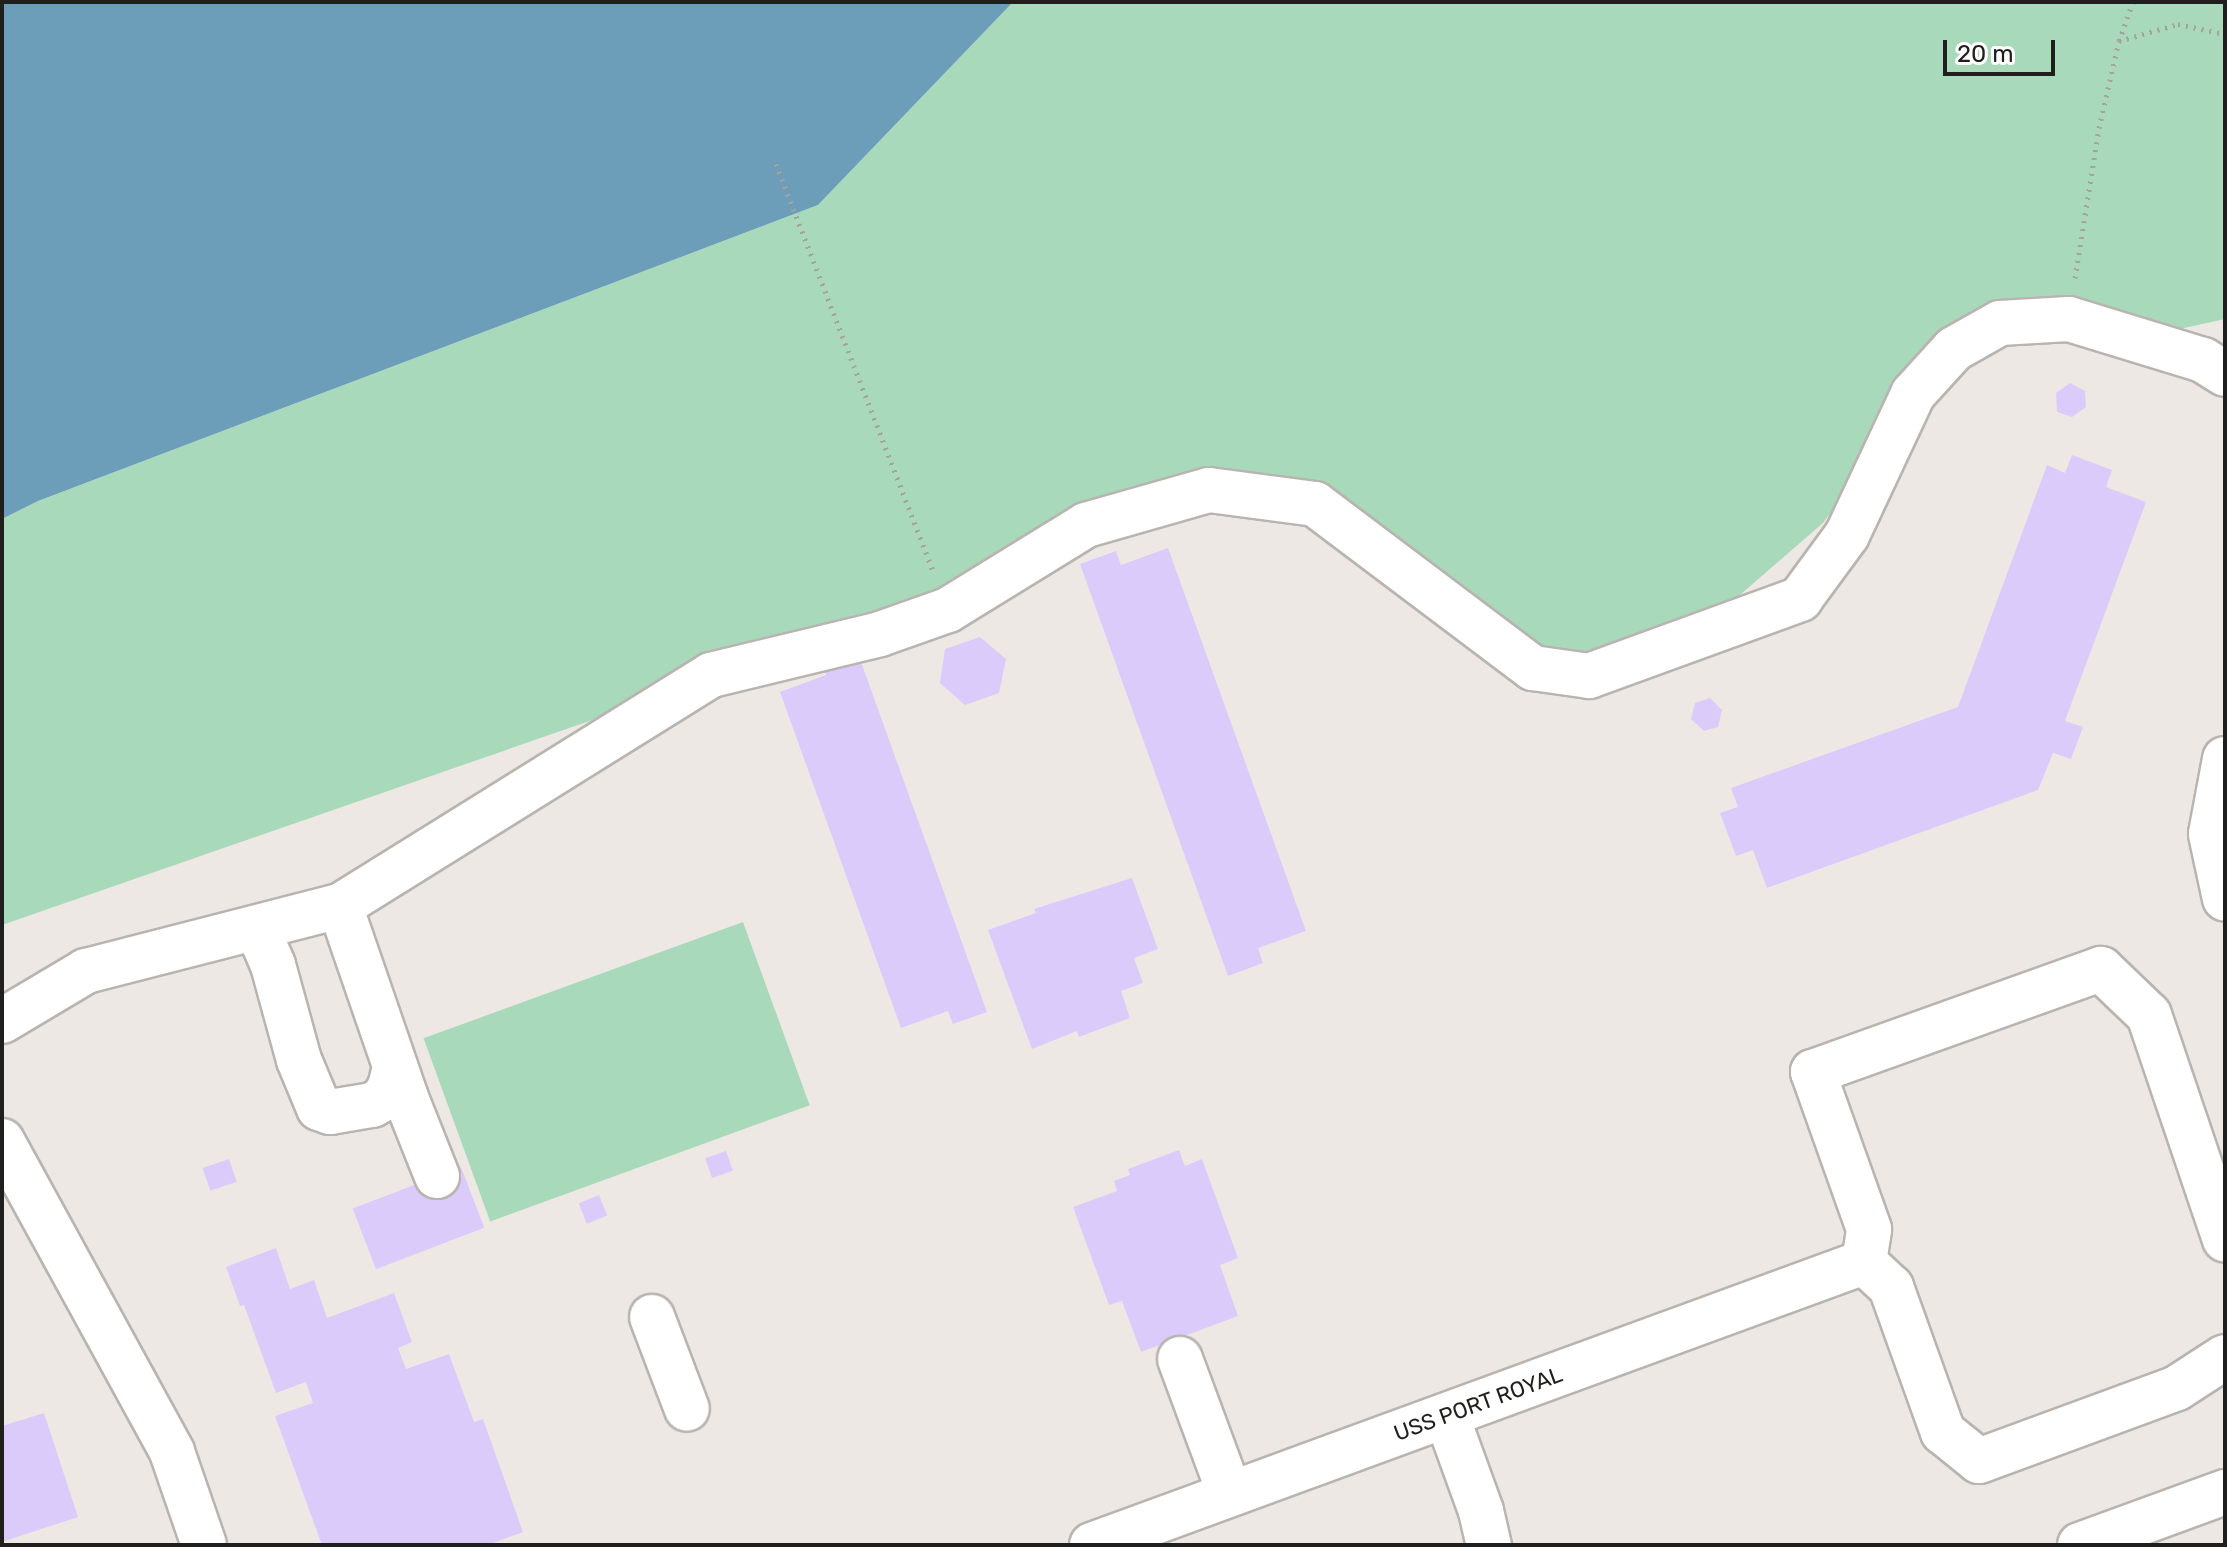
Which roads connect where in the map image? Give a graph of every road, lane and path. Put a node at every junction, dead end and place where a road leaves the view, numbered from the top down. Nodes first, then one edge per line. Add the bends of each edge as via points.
1 (2133, 2) edge
2 (2225, 34) edge
3 (2119, 41) junction
4 (776, 164) dead end
5 (2069, 319) junction
6 (2225, 374) edge
7 (948, 610) junction
8 (2225, 759) edge
9 (2225, 899) edge
10 (340, 906) junction
11 (257, 928) junction
12 (2, 1021) edge
13 (395, 1067) junction
14 (2, 1141) edge
15 (437, 1176) dead end
16 (2225, 1240) edge
17 (1864, 1262) junction
18 (652, 1317) dead end
19 (2225, 1357) edge
20 (1180, 1359) dead end
21 (687, 1409) dead end
22 (1447, 1417) junction
23 (2225, 1492) edge
24 (1230, 1494) junction
25 (204, 1545) edge
26 (1092, 1545) edge
27 (1489, 1545) edge
28 (2080, 1545) edge

1 - 3 path
2 - 3 path via 2178,24
3 - 5 path via 2099,128
4 - 7 path
5 - 6 street via 2203,360
5 - 7 street via 2000,323 1954,349 1913,394 1847,535 1800,599 1589,676 1533,668 1315,504 1209,490 1086,525
7 - 10 street via 880,634 711,675
8 - 9 street via 2211,834
10 - 11 street
10 - 13 street
11 - 12 street via 86,971
11 - 13 street via 319,1108 330,1112 372,1105 383,1099
13 - 15 street
14 - 25 street via 172,1452
16 - 17 street via 2149,1015 2101,969 1813,1072 1869,1229
17 - 19 street via 1891,1287 1943,1432 1979,1461 2177,1388
17 - 22 street, USS PORT ROYAL
18 - 21 street
20 - 24 street
22 - 24 street, USS PORT ROYAL
22 - 27 street
23 - 28 street
24 - 26 street, USS PORT ROYAL

